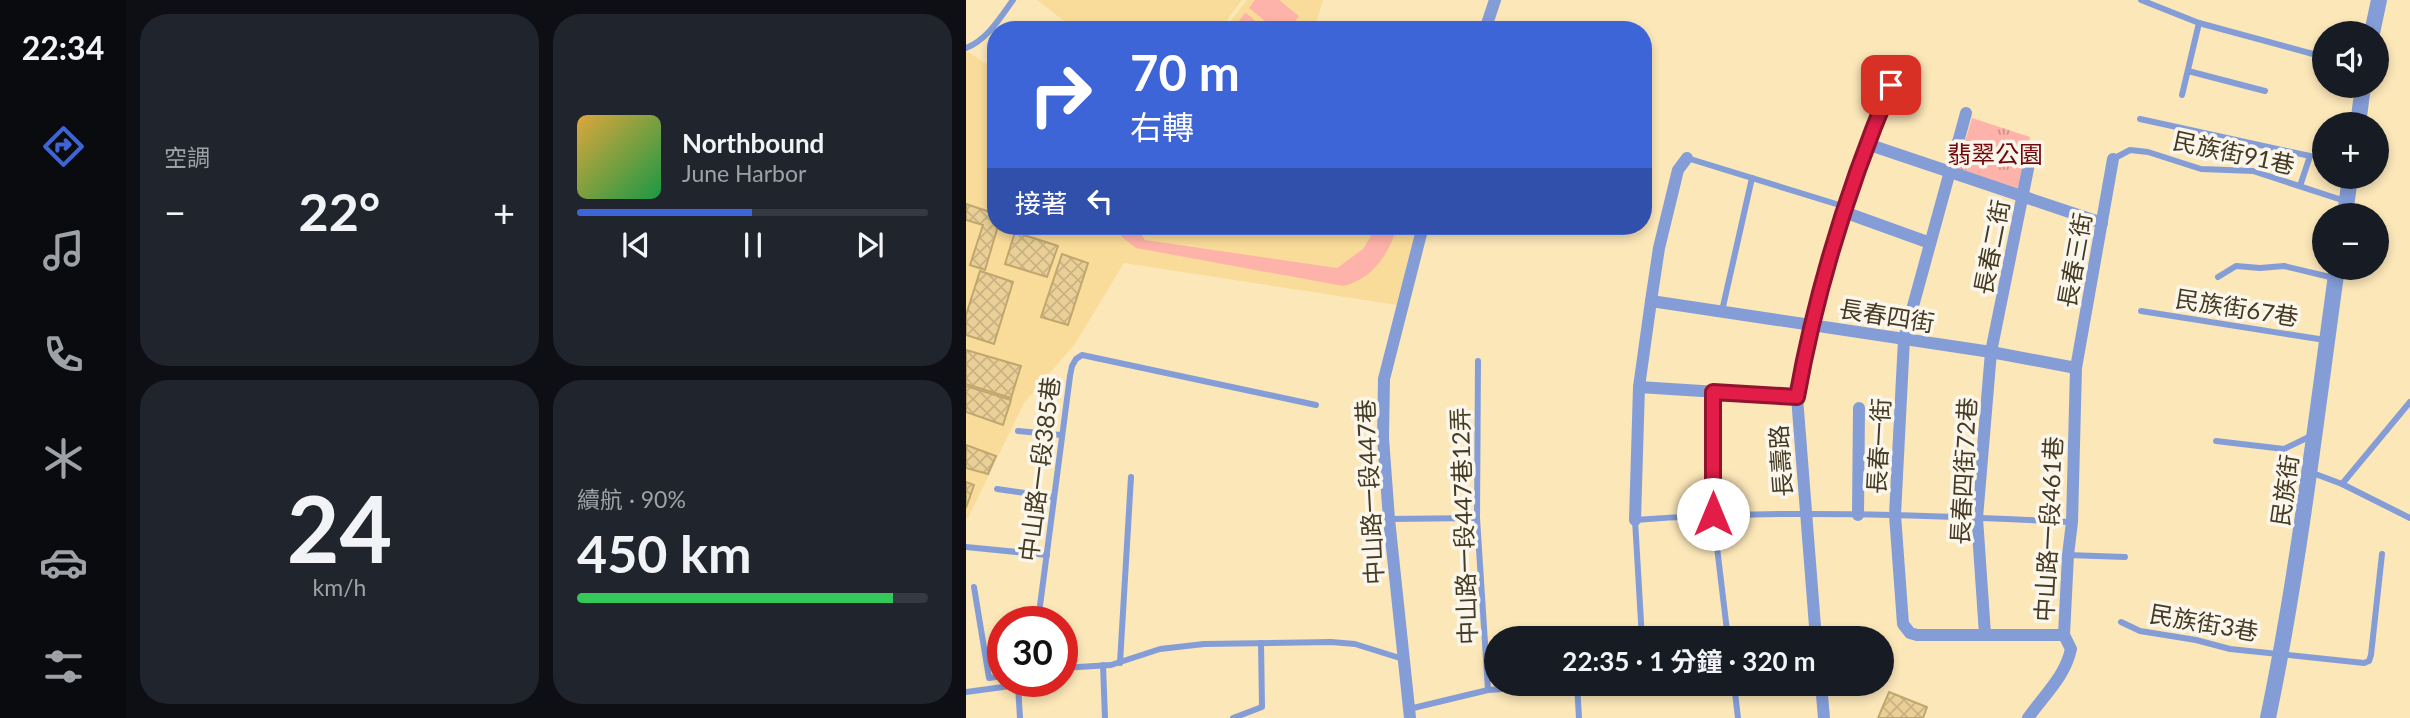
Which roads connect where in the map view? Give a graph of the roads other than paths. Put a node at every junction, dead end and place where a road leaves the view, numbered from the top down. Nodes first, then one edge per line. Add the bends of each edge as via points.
1 (1013, 0) edge
2 (1495, 0) edge
3 (2140, 0) edge
4 (2379, 0) edge
5 (2158, 4) edge
6 (998, 21) edge
7 (1488, 21) edge
8 (2375, 21) edge
9 (2199, 23) junction
10 (987, 34) edge
11 (966, 48) edge
12 (2312, 54) edge
13 (2188, 71) junction
14 (1891, 85) dead end
15 (2265, 91) dead end
16 (2182, 96) dead end
17 (1966, 113) dead end
18 (2140, 119) dead end
19 (1867, 144) junction
20 (2032, 149) dead end
21 (1687, 158) joint
22 (2113, 159) joint
23 (1950, 172) junction
24 (1752, 178) junction
25 (2300, 186) junction
26 (2023, 196) junction
27 (2336, 203) edge
28 (1845, 209) junction
29 (2102, 223) junction
30 (1421, 235) edge
31 (1930, 243) junction
32 (2312, 270) edge
33 (2218, 277) dead end
34 (2336, 280) edge
35 (1651, 301) junction
36 (2141, 311) dead end
37 (1722, 312) junction
38 (1810, 325) junction
39 (1905, 339) junction
40 (2327, 341) junction
41 (1991, 352) junction
42 (1478, 361) dead end
43 (2076, 368) junction
44 (1639, 387) junction
45 (1713, 392) junction
46 (1797, 397) junction
47 (2410, 402) edge
48 (1315, 405) dead end
49 (1859, 408) dead end
50 (1018, 431) dead end
51 (2315, 434) junction
52 (1061, 435) junction
53 (2217, 441) dead end
54 (2310, 472) junction
55 (1131, 477) dead end
56 (2342, 484) junction
57 (998, 489) dead end
58 (1054, 497) junction
59 (1713, 514) junction
60 (1805, 514) junction
61 (1858, 515) junction
62 (1895, 515) junction
63 (1977, 517) junction
64 (2410, 517) edge
65 (1477, 518) junction
66 (1389, 519) junction
67 (1635, 520) junction
68 (2072, 522) junction
69 (966, 547) edge
70 (2382, 554) dead end
71 (1047, 555) junction
72 (2068, 555) junction
73 (2125, 557) dead end
74 (974, 587) dead end
75 (1040, 606) edge
76 (2121, 622) dead end
77 (1485, 626) edge
78 (1641, 626) edge
79 (1726, 626) edge
80 (1815, 626) edge
81 (1985, 634) junction
82 (2064, 635) junction
83 (1261, 643) junction
84 (2281, 654) junction
85 (1403, 659) junction
86 (1120, 663) junction
87 (987, 666) edge
88 (1102, 666) junction
89 (1078, 667) edge
90 (987, 689) edge
91 (1484, 691) edge
92 (966, 692) edge
93 (1579, 696) edge
94 (1735, 696) edge
95 (1822, 696) edge
96 (1019, 697) edge
97 (1410, 713) edge
98 (1020, 718) edge
99 (1105, 718) edge
100 (1233, 718) edge
101 (1579, 718) edge
102 (1738, 718) edge
103 (1824, 718) edge
104 (2028, 718) edge
105 (2268, 718) edge

1 - 6 lane
2 - 7 street
3 - 5 lane
4 - 8 street
5 - 9 lane
9 - 12 lane
9 - 13 lane
10 - 11 lane
13 - 15 lane
13 - 16 lane
14 - 19 street, 長壽路
17 - 23 street, 長春一街
18 - 25 lane via 2310,156
19 - 23 street
19 - 28 street, 長壽路
20 - 26 street, 長春二街
21 - 24 lane
21 - 35 street via 1678,170
22 - 25 lane, 民族街91巷 via 2130,149 2201,170 2253,171
22 - 29 street, 長春三街
23 - 26 street
23 - 31 street, 長春一街
24 - 28 lane
24 - 37 lane
25 - 27 lane, 民族街91巷
26 - 29 street
26 - 41 street, 長春二街
28 - 31 street
28 - 38 street, 長壽路
29 - 43 street, 長春三街
30 - 66 street, 中山路一段447巷 via 1384,379
31 - 39 street, 長春一街
32 - 33 lane via 2235,266
34 - 40 street, 民族街
35 - 37 street, 長春四街
35 - 44 street
36 - 40 lane, 民族街67巷
37 - 38 street, 長春四街
38 - 39 street, 長春四街
38 - 46 street, 長壽路
39 - 41 street, 長春四街
39 - 62 street, 長春一街
40 - 51 street, 民族街
41 - 43 street, 長春四街
41 - 63 street, 長春四街72巷
42 - 65 lane, 中山路一段447巷12弄
43 - 68 street, 中山路一段461巷
44 - 45 street
44 - 67 street
45 - 46 street
45 - 59 street
46 - 60 street, 長壽路
47 - 56 lane
48 - 52 lane, 中山路一段385巷 via 1082,355 1072,366
49 - 61 street
50 - 52 lane
51 - 53 lane via 2284,449
51 - 54 street, 民族街
52 - 58 lane, 中山路一段385巷
54 - 56 lane
54 - 84 street, 民族街
55 - 86 lane
56 - 64 lane
57 - 58 lane
58 - 71 lane, 中山路一段385巷
59 - 60 lane
59 - 67 lane
59 - 79 lane
60 - 61 lane
60 - 80 street, 長壽路
61 - 62 lane
62 - 63 lane
62 - 81 street, 長春一街 via 1903,624 1917,635
63 - 68 lane
63 - 81 street, 長春四街72巷
65 - 66 lane
65 - 77 lane, 中山路一段447巷12弄
66 - 85 street, 中山路一段447巷
67 - 78 lane
68 - 72 street, 中山路一段461巷
69 - 71 lane
70 - 84 lane, 民族街3巷 via 2369,661
71 - 75 lane, 中山路一段385巷
72 - 73 lane
72 - 82 street, 中山路一段461巷
74 - 87 lane
76 - 84 lane, 民族街3巷 via 2140,631 2222,648
81 - 82 street, 長春一街
82 - 104 street, 中山路一段461巷 via 2071,649 2066,668
83 - 85 lane via 1355,644
83 - 86 lane via 1160,649
83 - 100 lane via 1262,707
84 - 105 street, 民族街
85 - 97 street, 中山路一段447巷
86 - 88 lane
88 - 89 lane
88 - 99 lane
90 - 92 lane
91 - 97 lane
93 - 101 lane
94 - 102 lane
95 - 103 street
96 - 98 lane

